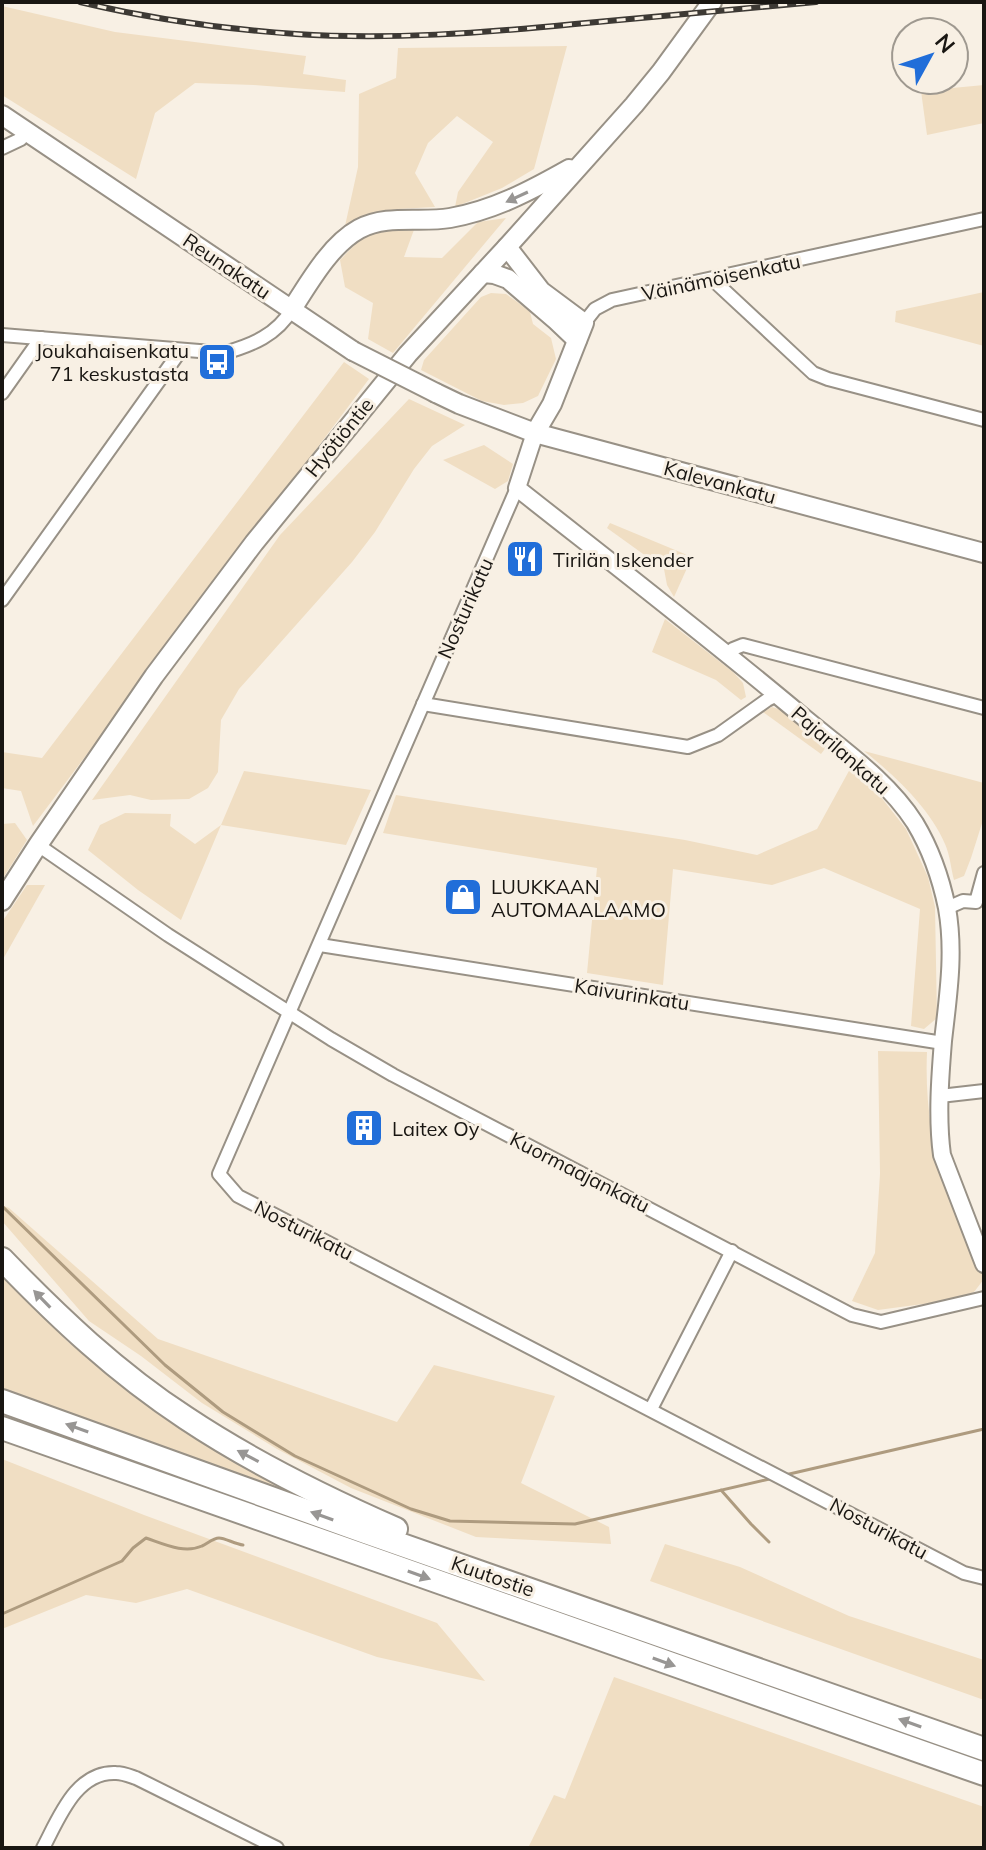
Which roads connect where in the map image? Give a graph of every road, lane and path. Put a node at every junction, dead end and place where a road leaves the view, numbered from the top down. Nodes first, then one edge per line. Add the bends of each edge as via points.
1 (712, 2) edge
2 (2, 115) edge
3 (27, 131) junction
4 (2, 148) edge
5 (585, 160) junction
6 (984, 219) edge
7 (507, 247) junction
8 (483, 273) junction
9 (712, 279) junction
10 (292, 309) junction
11 (580, 331) junction
12 (2, 335) edge
13 (41, 338) junction
14 (181, 350) junction
15 (2, 393) edge
16 (459, 404) joint
17 (984, 420) edge
18 (535, 433) junction
19 (517, 488) junction
20 (984, 553) edge
21 (2, 600) edge
22 (727, 655) junction
23 (777, 695) junction
24 (423, 704) junction
25 (984, 708) edge
26 (38, 845) junction
27 (984, 873) edge
28 (2, 901) edge
29 (980, 903) edge
30 (947, 908) junction
31 (320, 945) junction
32 (289, 1011) junction
33 (943, 1043) junction
34 (984, 1091) edge
35 (940, 1096) junction
36 (732, 1251) junction
37 (2, 1259) edge
38 (984, 1264) edge
39 (984, 1298) edge
40 (2, 1401) edge
41 (651, 1409) junction
42 (2, 1428) edge
43 (2, 1435) edge
44 (221, 1505) junction
45 (984, 1578) edge
46 (679, 1641) junction
47 (984, 1749) edge
48 (984, 1774) edge
49 (43, 1848) edge
50 (277, 1848) edge

1 - 5 main road, Hyötiöntie via 661,72
2 - 3 main road, Reunakatu
3 - 4 street
3 - 10 main road, Reunakatu
5 - 7 main road, Hyötiöntie
5 -> 10 main road via 490,209 447,218 400,219 358,230 328,256
6 - 9 street, Väinämöisenkatu
7 - 8 main road, Hyötiöntie
7 - 11 main road
8 - 11 main road via 508,279 557,321
8 - 26 main road, Hyötiöntie via 408,354 254,543
9 - 11 street, Väinämöisenkatu via 612,300 595,309
9 - 17 street via 813,373
10 - 14 street via 278,328 246,346 224,353
10 - 16 main road, Reunakatu, bridge via 353,351
11 - 18 main road
12 - 13 street
13 - 14 street
13 - 15 street
14 - 21 street
16 - 18 main road, Kalevankatu
18 - 19 street, Nosturikatu
18 - 20 main road, Kalevankatu
19 - 22 street, Pajarilankatu
19 - 24 street, Nosturikatu
22 - 23 street, Pajarilankatu
22 - 25 street via 743,645
23 - 24 street via 718,735 688,747
23 - 30 street, Pajarilankatu via 899,803 929,851
24 - 31 street, Nosturikatu
26 - 28 main road, Hyötiöntie
26 - 32 street, Kuormaajankatu
27 - 29 street
29 - 30 street via 963,901
30 - 33 street, Pajarilankatu via 951,973
31 - 32 street, Nosturikatu
31 - 33 street, Kaivurinkatu
32 - 36 street, Kuormaajankatu via 393,1075
32 - 41 street, Nosturikatu via 219,1174 238,1196
33 - 35 street, Pajarilankatu
34 - 35 street
35 - 38 street, Pajarilankatu via 942,1155
36 - 39 street, Kuormaajankatu via 852,1315 881,1322
36 - 41 street
46 -> 37 highway via 453,1555 240,1452 129,1377 65,1323
46 -> 40 highway, Kuutostie
41 - 45 street, Nosturikatu via 964,1573
42 - 44 highway, Kuutostie
43 - 44 highway
44 -> 48 highway, Kuutostie
47 -> 46 highway, Kuutostie
49 - 50 street via 70,1797 89,1779 115,1773 136,1778

